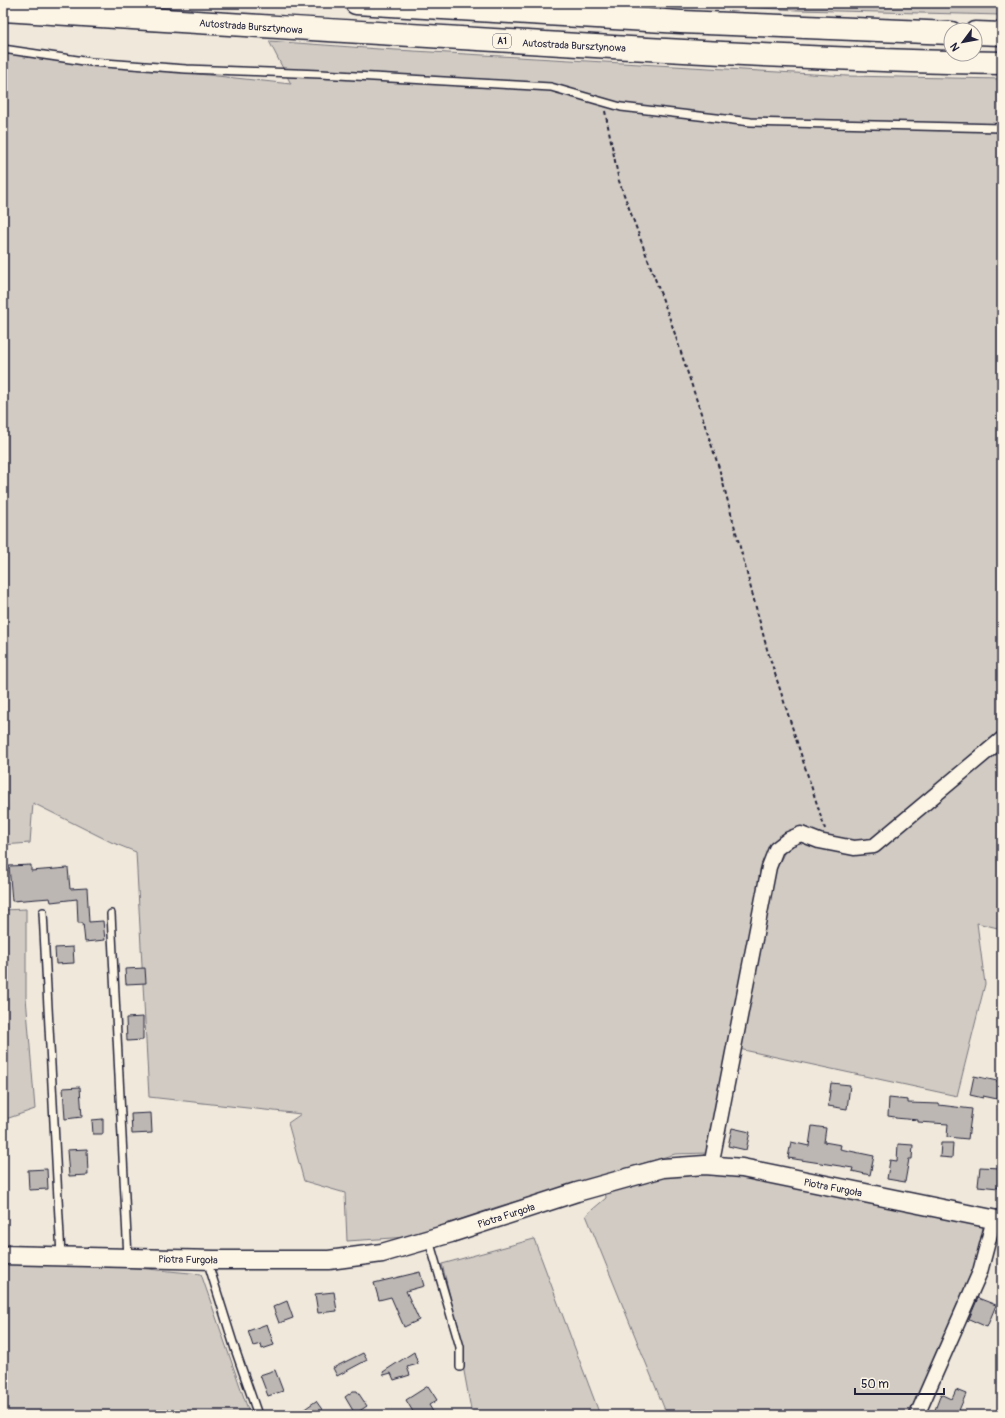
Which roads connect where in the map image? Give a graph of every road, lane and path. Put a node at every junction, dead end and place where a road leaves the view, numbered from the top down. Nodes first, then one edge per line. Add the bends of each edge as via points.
1 (356, 3) edge
2 (3, 10) edge
3 (943, 33) edge
4 (983, 33) edge
5 (1002, 34) edge
6 (3, 49) edge
7 (1002, 63) edge
8 (603, 102) junction
9 (1002, 128) edge
10 (1002, 739) edge
11 (830, 843) junction
12 (43, 912) dead end
13 (111, 914) dead end
14 (711, 1166) junction
15 (998, 1220) edge
16 (429, 1240) junction
17 (3, 1255) edge
18 (61, 1256) junction
19 (128, 1258) junction
20 (207, 1260) junction
21 (460, 1367) dead end
22 (258, 1415) edge
23 (917, 1415) edge

1 - 3 highway via 681,22
2 - 7 highway, Autostrada Bursztynowa / A1 via 678,51 914,62
4 - 5 highway
6 - 8 lane via 91,62 186,69 551,87
8 - 9 lane via 621,107 751,122
8 - 11 path via 618,181 670,322 719,468 767,648
10 - 11 street via 874,846 854,848
11 - 14 street via 801,834 776,849 769,867
12 - 18 lane
13 - 19 lane
14 - 15 street, Piotra Furgoła via 742,1168
14 - 16 street, Piotra Furgoła via 663,1168 577,1192
15 - 23 street via 980,1272
16 - 20 street, Piotra Furgoła via 382,1253 329,1260
16 - 21 lane via 460,1347
17 - 18 street, Piotra Furgoła
18 - 19 street, Piotra Furgoła
19 - 20 street, Piotra Furgoła
20 - 22 lane

